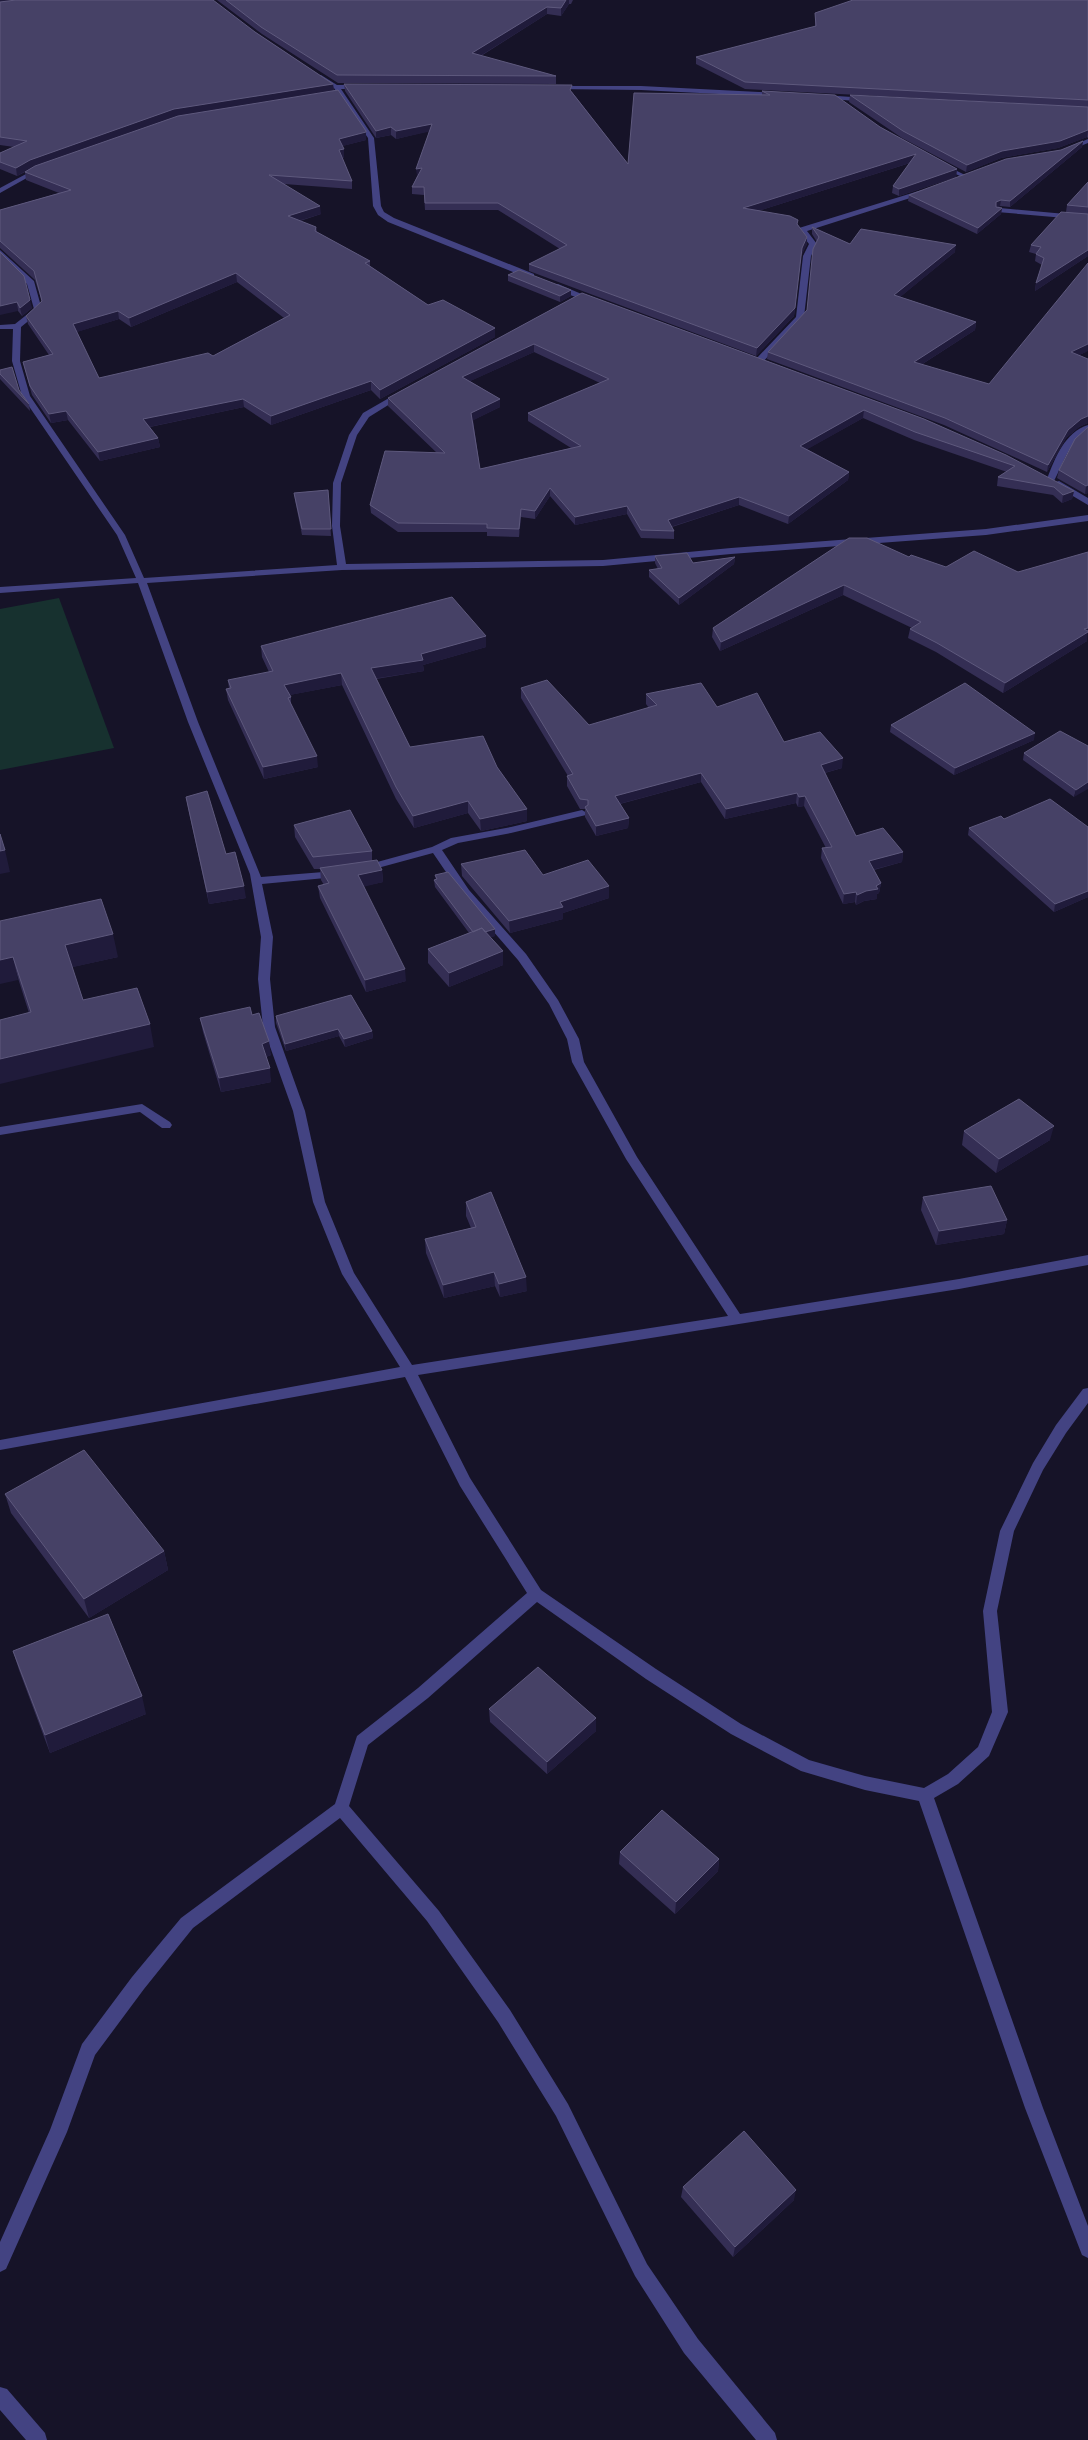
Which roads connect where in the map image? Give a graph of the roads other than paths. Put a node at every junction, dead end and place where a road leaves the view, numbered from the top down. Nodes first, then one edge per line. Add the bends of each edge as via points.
1 (313, 72) edge
2 (336, 87) junction
3 (366, 87) edge
4 (543, 88) edge
5 (340, 94) junction
6 (332, 95) edge
7 (786, 95) edge
8 (815, 97) edge
9 (838, 99) junction
10 (877, 100) edge
11 (850, 110) edge
12 (1088, 141) edge
13 (1060, 152) edge
14 (932, 160) edge
15 (51, 165) edge
16 (972, 173) edge
17 (964, 176) junction
18 (955, 180) edge
19 (930, 190) edge
20 (0, 191) edge
21 (1000, 210) edge
22 (1088, 218) edge
23 (0, 252) edge
24 (538, 279) edge
25 (547, 282) edge
26 (581, 296) junction
27 (572, 301) edge
28 (599, 303) edge
29 (17, 326) junction
30 (0, 327) edge
31 (750, 358) edge
32 (759, 361) junction
33 (767, 364) edge
34 (412, 387) edge
35 (1088, 427) edge
36 (1043, 474) edge
37 (1051, 479) junction
38 (1088, 502) edge
39 (1088, 518) edge
40 (342, 567) junction
41 (141, 580) junction
42 (0, 590) edge
43 (582, 813) edge
44 (436, 849) junction
45 (257, 881) junction
46 (166, 1125) dead end
47 (0, 1131) edge
48 (1088, 1260) edge
49 (737, 1319) junction
50 (408, 1371) junction
51 (1088, 1393) edge
52 (0, 1446) edge
53 (536, 1594) junction
54 (925, 1795) junction
55 (341, 1808) junction
56 (1088, 2249) edge
57 (0, 2263) edge
58 (0, 2396) edge
59 (38, 2440) edge
60 (768, 2440) edge

1 - 2 street
2 - 3 street
2 - 5 street
4 - 7 street via 641,88
5 - 6 street
5 - 24 street via 371,138 377,206 381,214
8 - 9 street
9 - 10 street
9 - 11 street
12 - 13 street
14 - 17 street
15 - 20 street
16 - 17 street
17 - 18 street
19 - 32 street via 802,230 813,244 807,256 800,317
21 - 22 street
23 - 29 street via 31,283 38,310
25 - 26 street
26 - 27 street
26 - 28 street
29 - 30 street
29 - 41 street via 15,362 26,396 121,535
31 - 32 street
32 - 33 street
34 - 40 street via 366,416 353,435 337,483 336,526
35 - 37 street via 1076,434 1063,450
36 - 37 street
37 - 38 street
39 - 40 street via 986,532 731,550 603,563
40 - 41 street
41 - 42 street
41 - 45 street via 193,722
43 - 44 street via 455,840
44 - 45 street via 348,872
44 - 49 street via 465,892 522,958 554,1003 573,1039 578,1062 632,1159
45 - 50 street via 267,937 264,979 269,1027 300,1111 319,1202 348,1274
46 - 47 street via 142,1108
48 - 49 street
49 - 50 street
50 - 52 street
50 - 53 street via 465,1482
51 - 54 street via 1038,1467 1007,1531 990,1612 1000,1712 984,1752 953,1779
53 - 54 street via 728,1724 806,1766 865,1783
53 - 55 street via 423,1693 362,1741
54 - 56 street via 1034,2108
55 - 57 street via 187,1923 88,2050 58,2132
55 - 60 street via 433,1916 504,2016 562,2110 641,2270 692,2346
58 - 59 street

